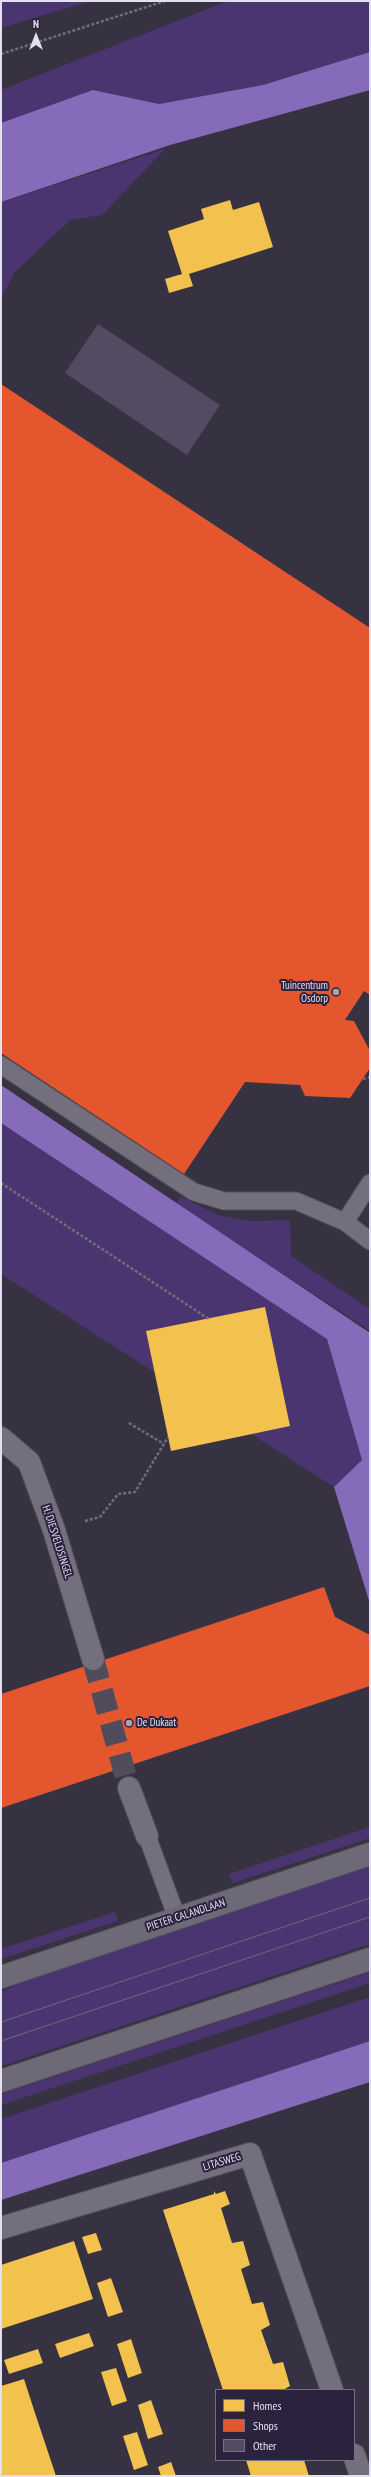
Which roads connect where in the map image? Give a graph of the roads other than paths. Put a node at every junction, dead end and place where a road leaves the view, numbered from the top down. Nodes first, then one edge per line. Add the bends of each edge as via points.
1 (1, 1065) edge
2 (370, 1183) edge
3 (345, 1222) junction
4 (370, 1241) edge
5 (4, 1440) edge
6 (93, 1659) tunnel mouth
7 (129, 1788) tunnel mouth
8 (147, 1836) joint
9 (370, 1854) edge
10 (177, 1918) junction
11 (370, 1959) edge
12 (1, 1977) edge
13 (1, 2082) edge
14 (1, 2228) edge
15 (332, 2389) edge
16 (355, 2457) edge
17 (361, 2476) edge

1 - 3 lane via 194,1192 224,1201 296,1201
2 - 3 lane
3 - 4 lane
5 - 6 street, H. DIESVELDSINGEL via 29,1462 54,1530
7 - 8 street
8 - 10 lane
9 - 10 main road, PIETER CALANDLAAN
10 - 12 main road, PIETER CALANDLAAN
11 - 13 main road
14 - 15 street, LITASWEG via 250,2154
16 - 17 street

